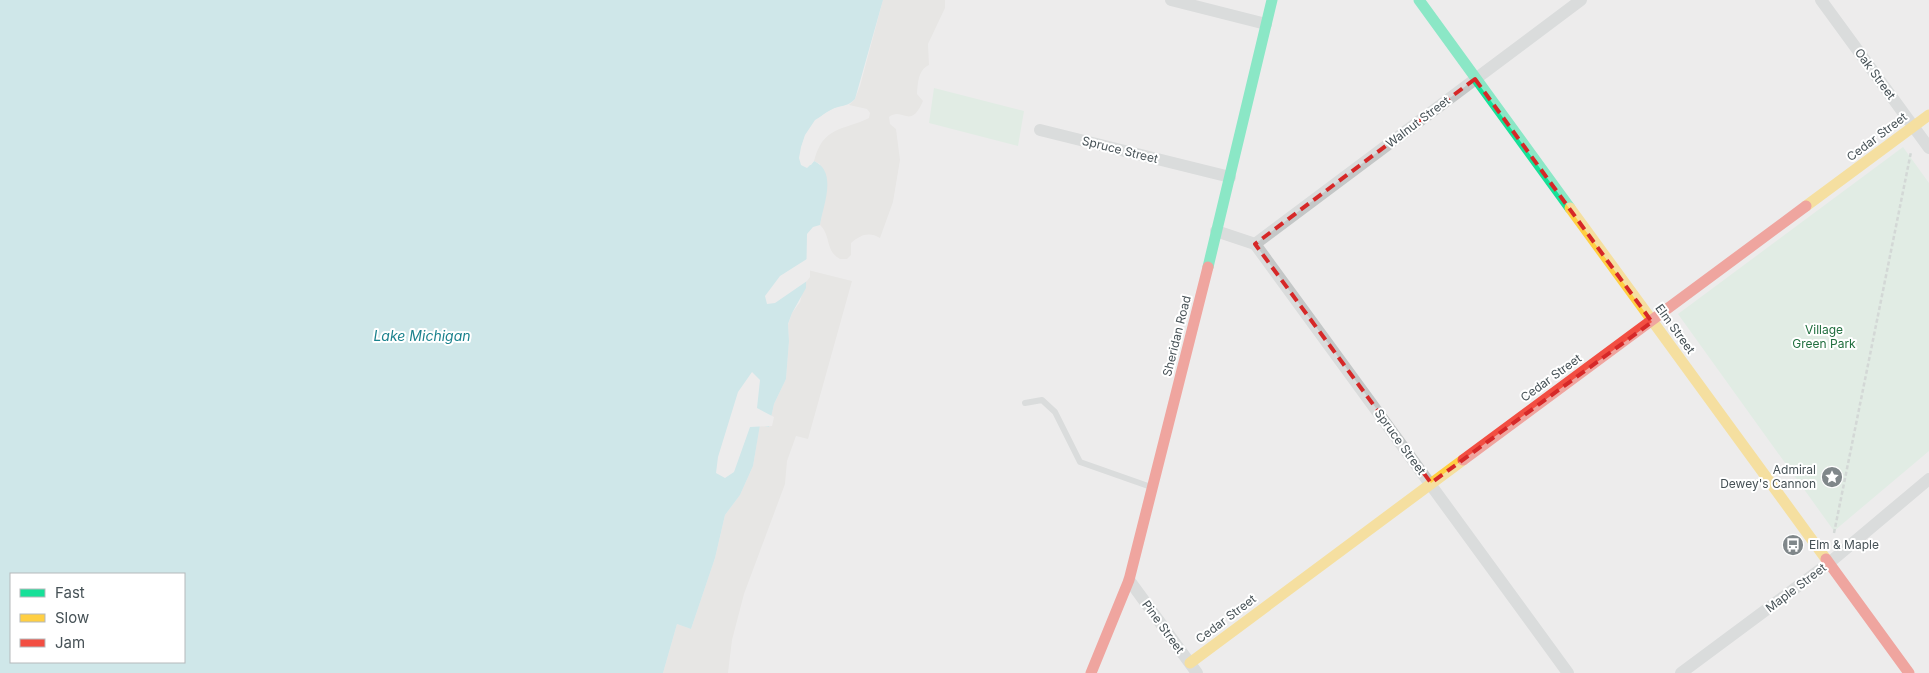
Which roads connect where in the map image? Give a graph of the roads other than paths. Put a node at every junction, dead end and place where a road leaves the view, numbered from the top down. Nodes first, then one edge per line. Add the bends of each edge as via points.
1 (1171, 0) edge
2 (1272, 0) edge
3 (1419, 0) edge
4 (1581, 0) edge
5 (1821, 0) edge
6 (1266, 24) junction
7 (1475, 79) junction
8 (1929, 115) edge
9 (1914, 126) junction
10 (1040, 130) dead end
11 (1929, 148) edge
12 (1230, 177) junction
13 (1216, 231) junction
14 (1255, 244) junction
15 (1652, 322) junction
16 (1025, 402) dead end
17 (1929, 479) edge
18 (1431, 483) junction
19 (1153, 487) junction
20 (1829, 563) junction
21 (1129, 580) junction
22 (1193, 668) edge
23 (1091, 673) edge
24 (1568, 673) edge
25 (1681, 673) edge
26 (1909, 673) edge

1 - 6 street
2 - 6 street, Sheridan Road
3 - 7 street, Elm Street
4 - 7 street, Walnut Street
5 - 9 street, Oak Street
6 - 12 street, Sheridan Road
7 - 14 street, Walnut Street
7 - 15 street, Elm Street
8 - 9 street, Cedar Street
9 - 11 street, Oak Street
9 - 15 street, Cedar Street
10 - 12 street, Spruce Street
12 - 13 street, Sheridan Road
13 - 14 street
13 - 19 street, Sheridan Road
14 - 18 street, Spruce Street
15 - 18 street, Cedar Street
15 - 20 street, Elm Street
16 - 19 lane via 1042,400 1055,412 1080,462
17 - 20 street, Maple Street
18 - 22 street, Cedar Street
18 - 24 street, Spruce Street
19 - 21 street, Sheridan Road
20 - 25 street, Maple Street
20 - 26 street, Elm Street
21 - 22 street, Pine Street
21 - 23 street, Sheridan Road

